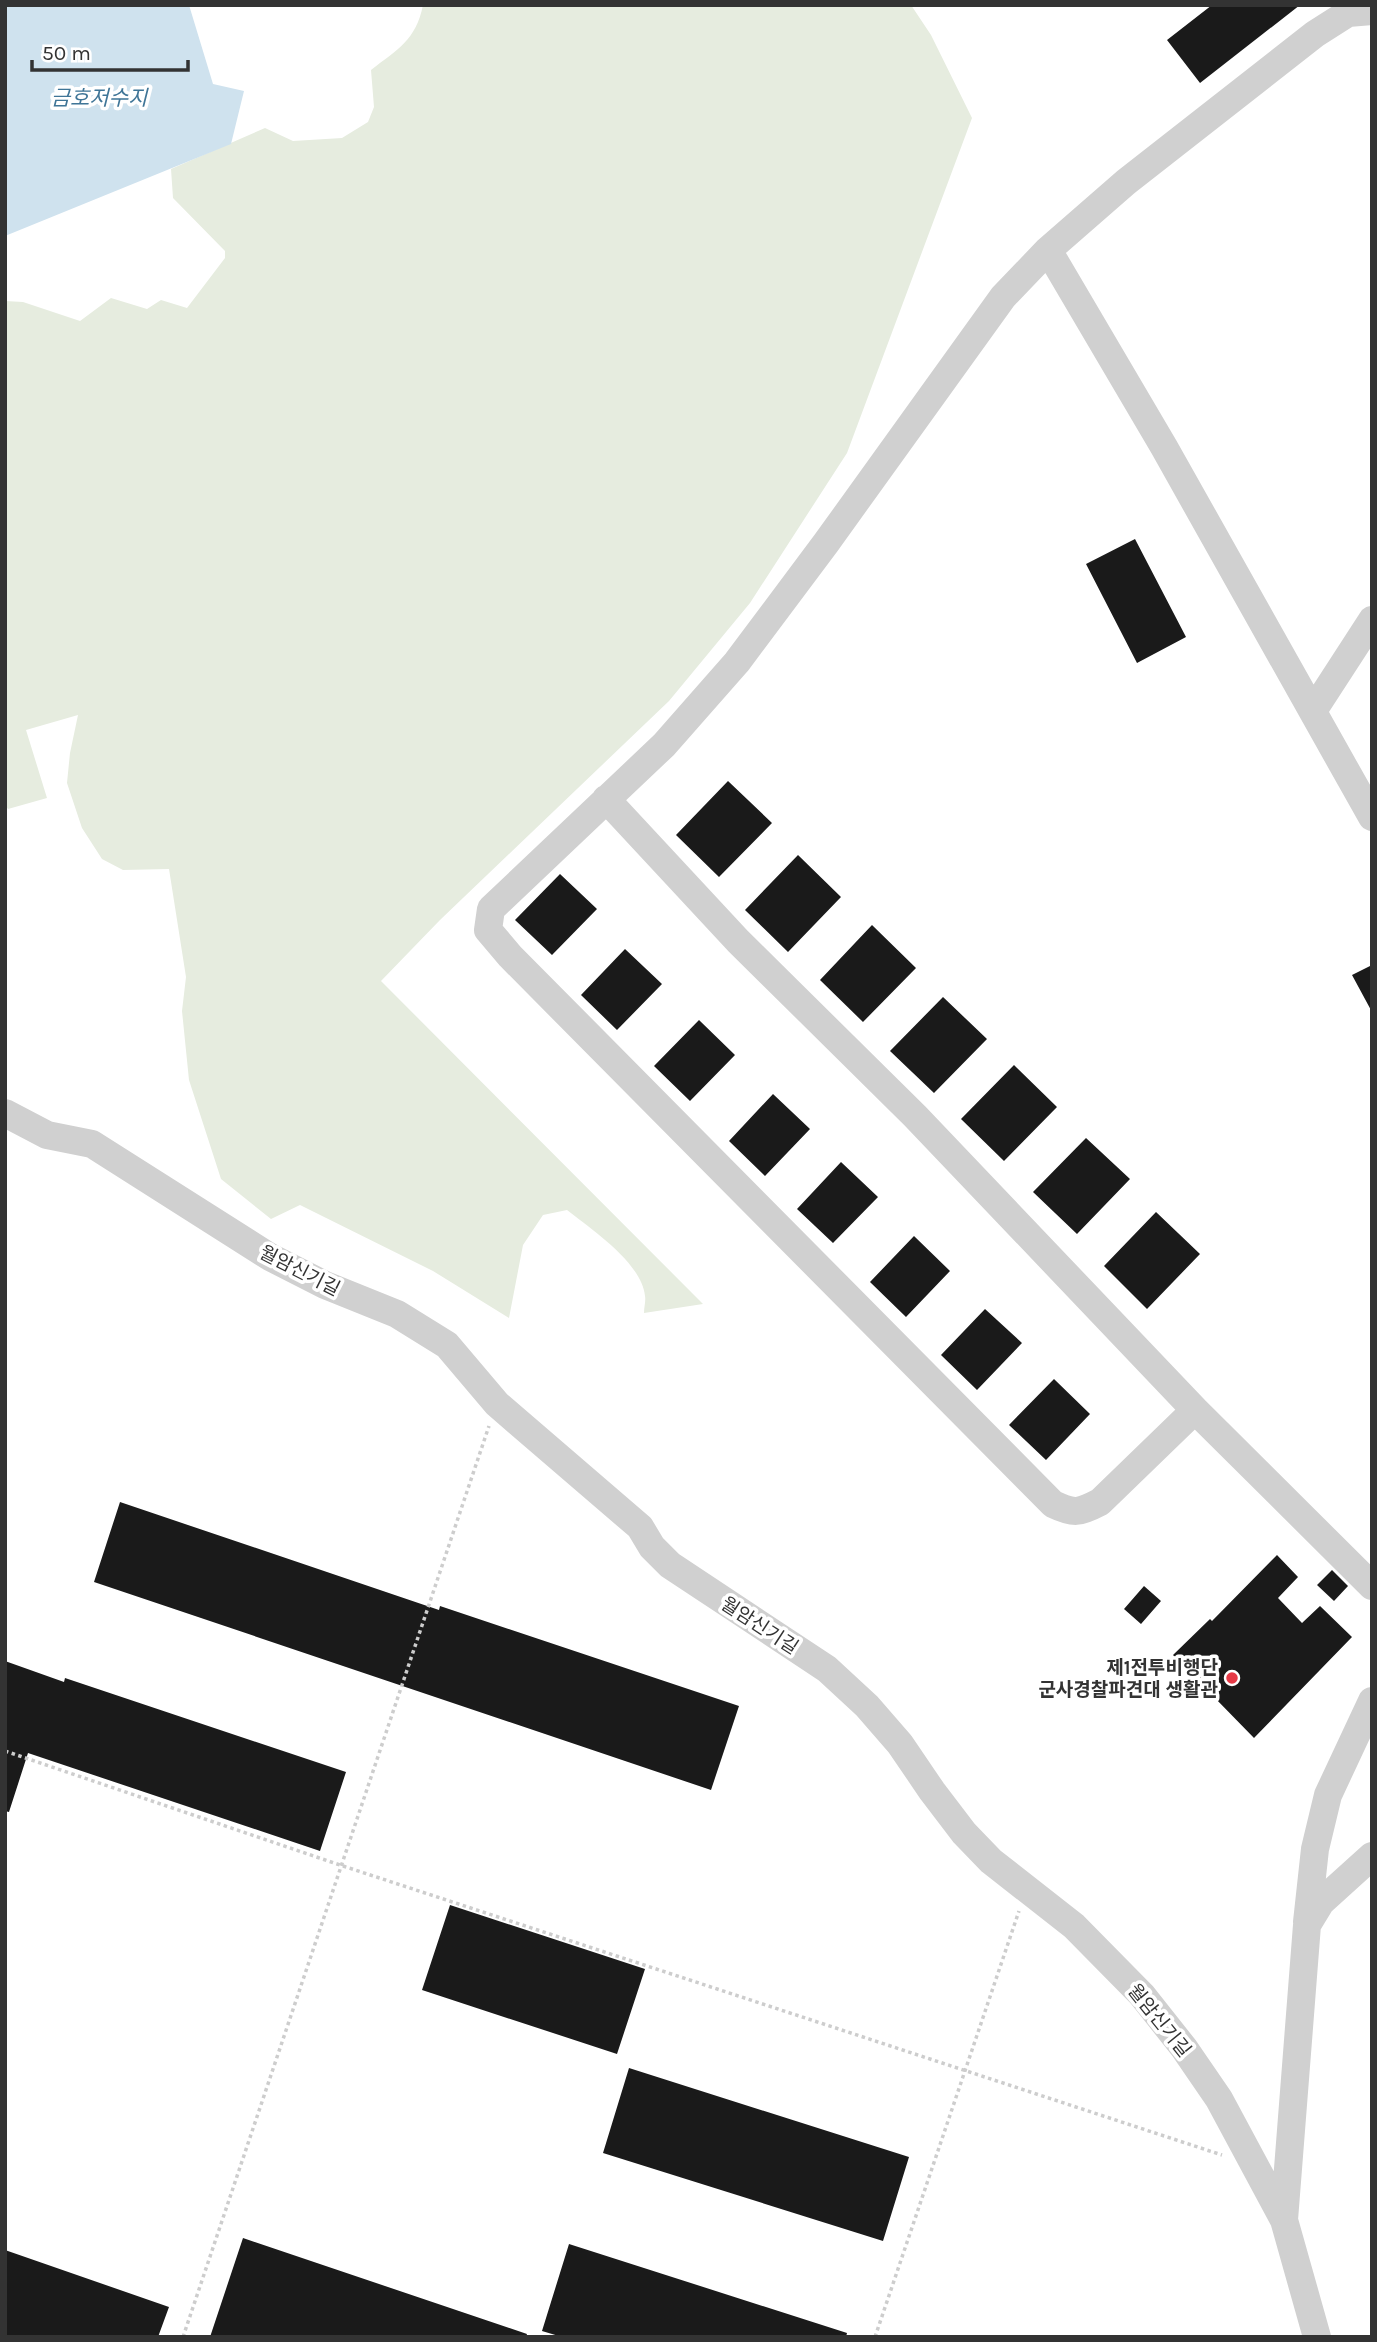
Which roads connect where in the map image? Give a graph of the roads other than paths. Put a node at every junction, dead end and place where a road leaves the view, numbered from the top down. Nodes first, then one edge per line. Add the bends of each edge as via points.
1 (1372, 11) edge
2 (1048, 250) junction
3 (1372, 620) edge
4 (1313, 712) junction
5 (606, 799) junction
6 (1372, 817) edge
7 (5, 1113) edge
8 (1195, 1410) junction
9 (1372, 1586) edge
10 (1372, 1701) edge
11 (1372, 1856) edge
12 (1307, 1925) junction
13 (1284, 2220) junction
14 (1317, 2337) edge

1 - 2 street via 1348,13 1315,33 1126,182
2 - 4 street
2 - 5 street via 1003,297 737,662 664,745
3 - 4 street
4 - 6 street
5 - 8 street via 738,941 915,1116
5 - 8 street via 491,909 488,930 510,956 1053,1504 1072,1512 1100,1502
7 - 13 street, 월암신기길 via 47,1135 92,1144 270,1257 397,1314 447,1345 497,1404 640,1527 670,1565 827,1669 900,1744 964,1833 991,1861 1074,1926 1142,1995 1219,2099
8 - 9 street
10 - 12 street via 1328,1795 1315,1849
11 - 12 street via 1321,1902
12 - 13 street
13 - 14 street, 월암신기길

